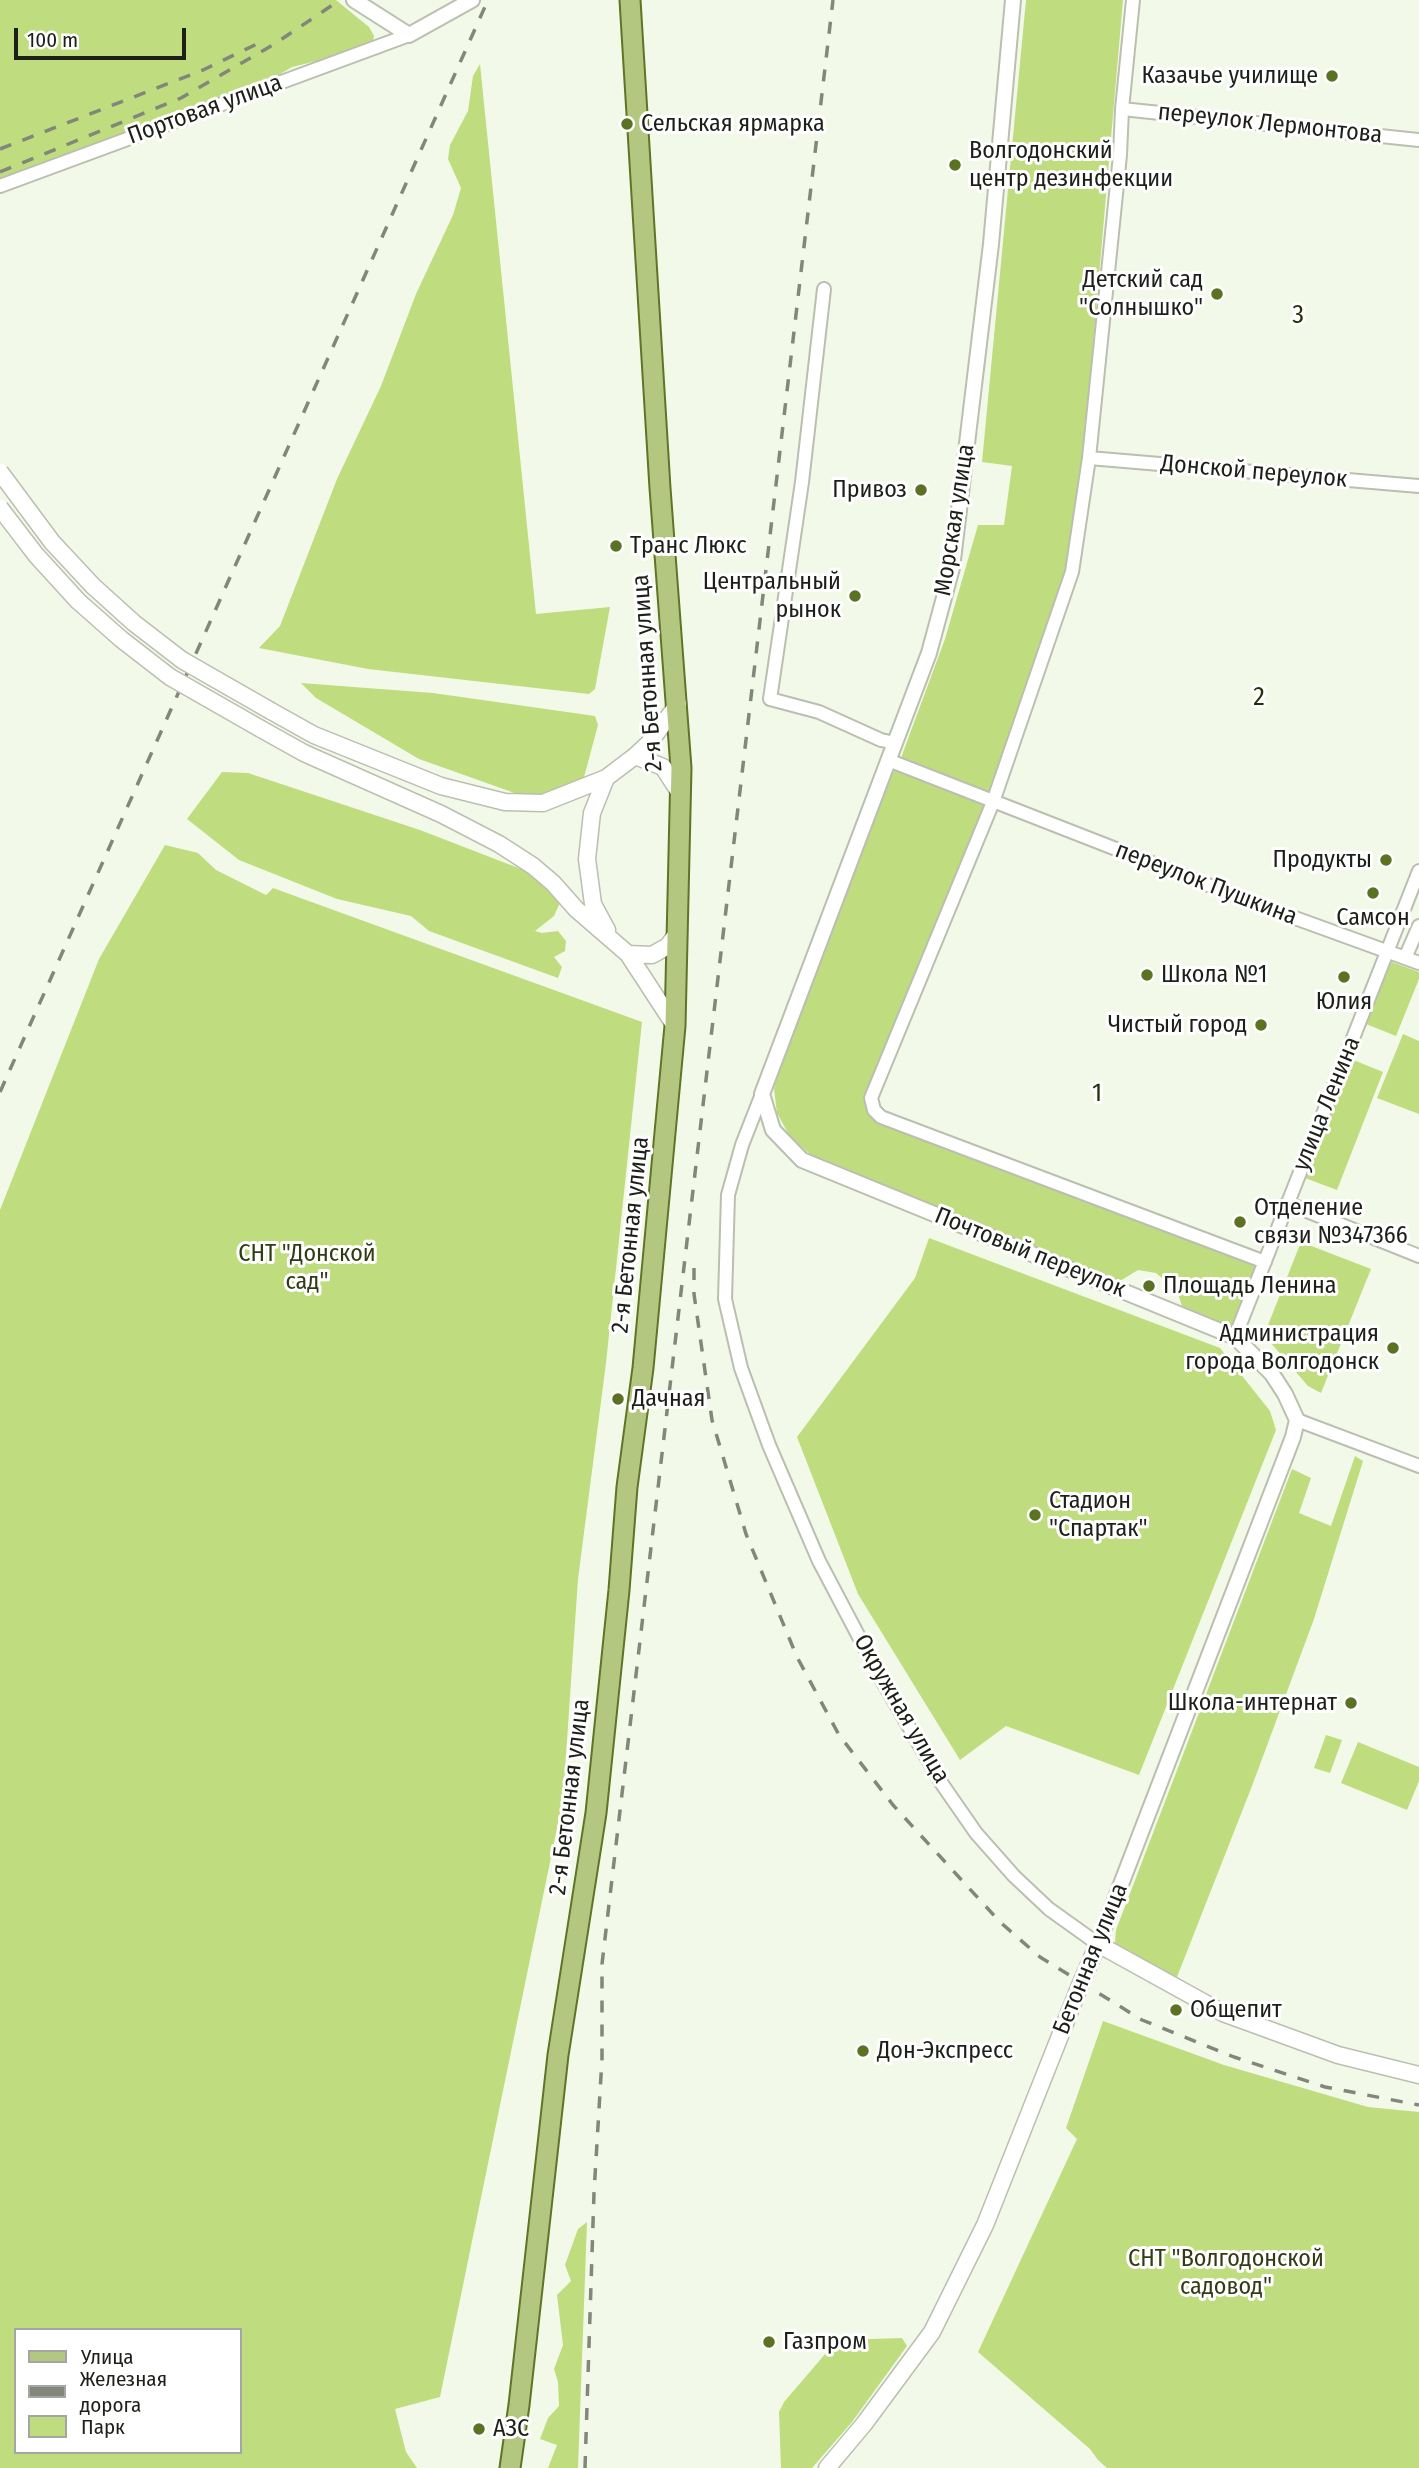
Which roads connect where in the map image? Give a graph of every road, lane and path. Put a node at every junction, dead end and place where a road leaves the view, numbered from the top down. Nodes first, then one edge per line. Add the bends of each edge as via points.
1 (354, 0) edge
2 (472, 0) edge
3 (1013, 0) edge
4 (1133, 0) edge
5 (628, 2) edge
6 (410, 35) junction
7 (1122, 109) junction
8 (1419, 140) edge
9 (0, 186) edge
10 (824, 289) dead end
11 (1089, 458) junction
12 (0, 472) edge
13 (1419, 486) edge
14 (0, 508) edge
15 (678, 704) junction
16 (895, 743) junction
17 (635, 756) junction
18 (888, 760) junction
19 (606, 778) junction
20 (680, 793) junction
21 (993, 802) junction
22 (1419, 872) edge
23 (1419, 926) edge
24 (678, 932) junction
25 (612, 940) junction
26 (1388, 951) junction
27 (628, 954) junction
28 (1405, 958) junction
29 (1419, 963) edge
30 (675, 1026) junction
31 (762, 1094) junction
32 (1287, 1203) junction
33 (1419, 1256) edge
34 (1265, 1262) junction
35 (1236, 1337) junction
36 (1297, 1420) junction
37 (1419, 1466) edge
38 (1098, 1944) junction
39 (1419, 2075) edge
40 (510, 2468) edge
41 (827, 2468) edge

1 - 6 street
2 - 6 street, Портовая улица
3 - 16 street, Морская улица via 991,244 952,568 929,653
4 - 7 street
5 - 15 main road, 2-я Бетонная улица
6 - 9 street, Портовая улица
7 - 8 street, переулок Лермонтова
7 - 11 street
10 - 16 street via 771,699 819,712
11 - 13 street, Донской переулок
11 - 21 street via 1073,572
12 - 19 main road, bridge via 52,542 134,623 182,660 314,735 441,786 505,802 543,803
14 - 25 main road, bridge via 78,601 170,677 304,753 499,844 533,866
15 - 17 main road
15 - 20 main road, 2-я Бетонная улица
16 - 18 street, Морская улица
17 - 19 main road
17 - 20 main road via 663,767
18 - 21 street, переулок Пушкина
18 - 31 street, Морская улица
19 - 25 main road via 592,813 587,859 593,904
20 - 24 main road, 2-я Бетонная улица
21 - 26 street, переулок Пушкина
21 - 34 street via 871,1098 874,1110 881,1117
22 - 26 street, улица Ленина
23 - 28 street
24 - 27 main road via 668,946 652,955
24 - 30 main road, 2-я Бетонная улица
25 - 27 main road
26 - 28 street, переулок Пушкина
26 - 32 street, улица Ленина
27 - 30 main road
28 - 29 street, переулок Пушкина
30 - 40 main road, 2-я Бетонная улица via 596,1813 558,2055
31 - 35 street, Почтовый переулок via 773,1130 802,1160
31 - 38 street, Окружная улица via 728,1195 725,1299 741,1368 769,1445 819,1561 942,1784 1014,1876 1049,1909
32 - 33 street
32 - 34 street, улица Ленина
34 - 35 street, улица Ленина
35 - 36 street, Почтовый переулок via 1272,1374
36 - 37 street
36 - 38 street, Бетонная улица
38 - 39 main road, Окружная улица via 1223,2012 1338,2055
38 - 41 main road, Бетонная улица via 985,2225 932,2332

